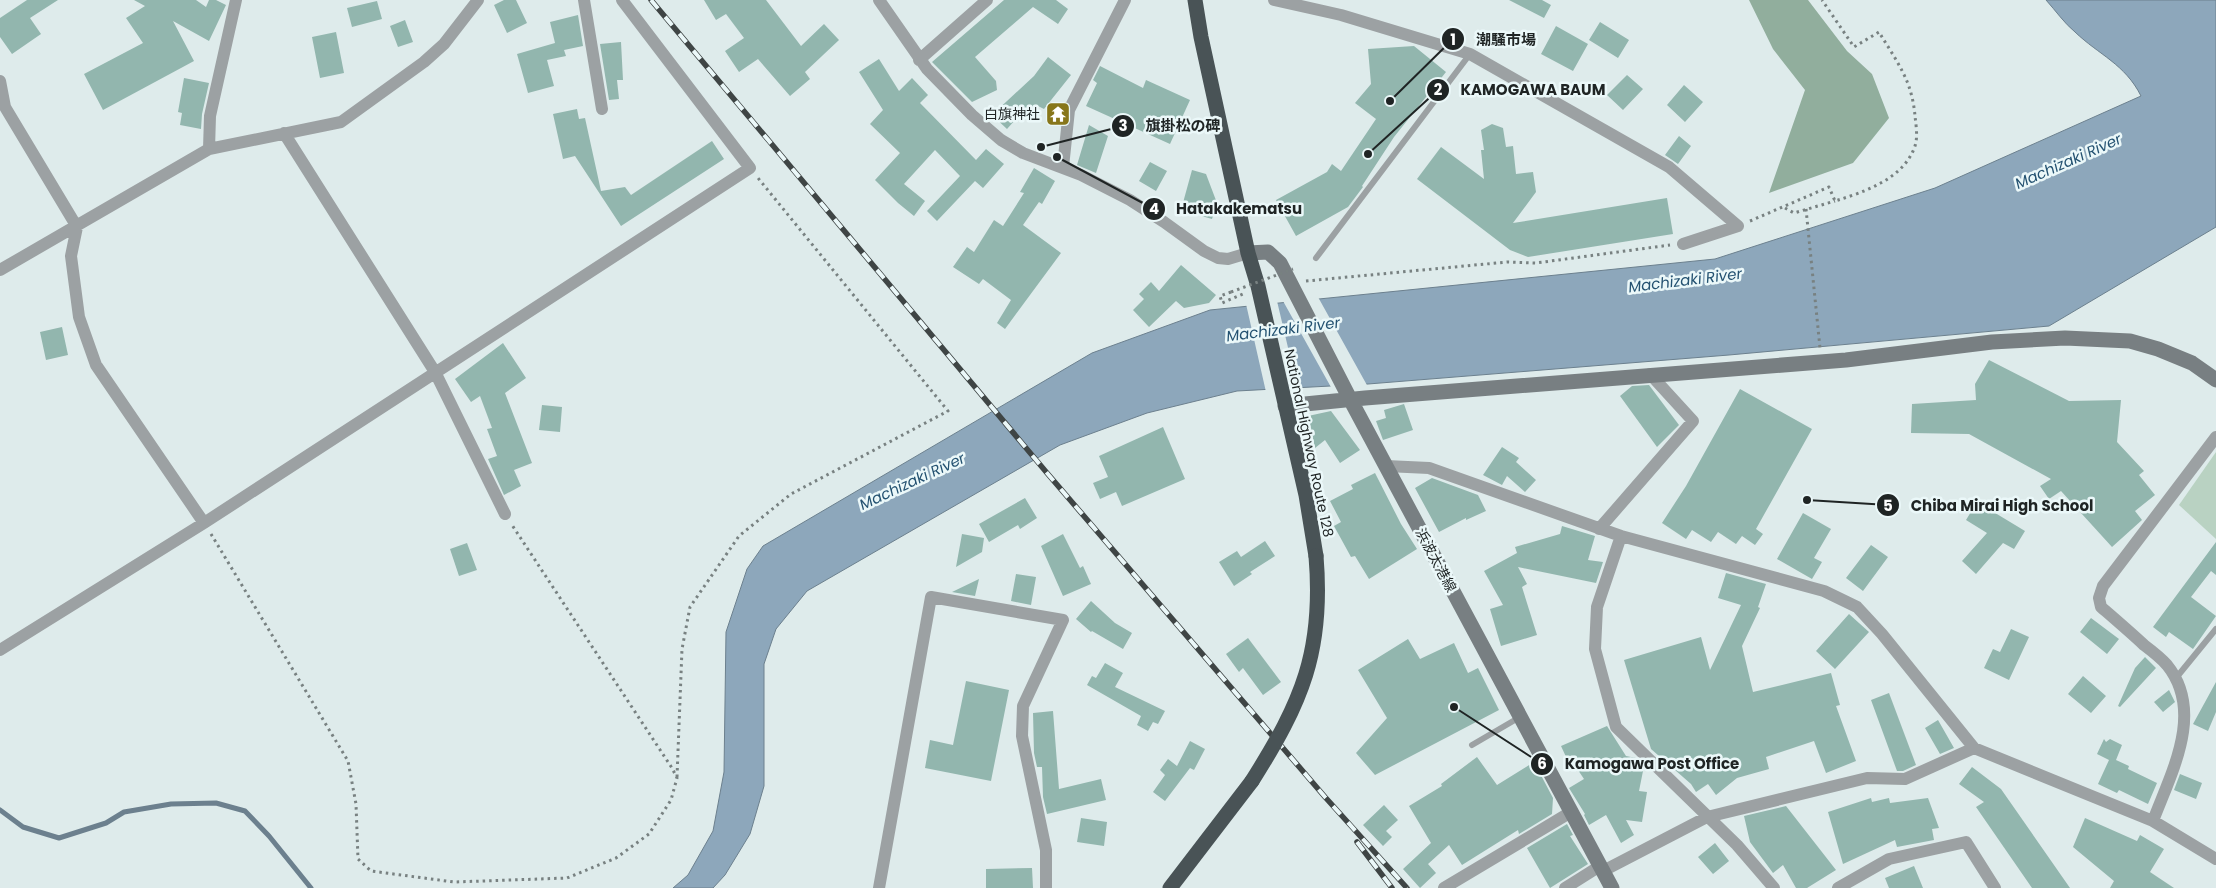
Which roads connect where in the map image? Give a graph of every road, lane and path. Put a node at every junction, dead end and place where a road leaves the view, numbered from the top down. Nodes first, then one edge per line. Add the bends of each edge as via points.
1 (236, 0) edge
2 (478, 0) edge
3 (584, 0) edge
4 (622, 0) edge
5 (879, 0) edge
6 (987, 0) edge
7 (1125, 0) edge
8 (1195, 0) edge
9 (1274, 0) edge
10 (1822, 0) edge
11 (1470, 54) junction
12 (920, 60) junction
13 (0, 80) edge
14 (602, 109) dead end
15 (284, 132) junction
16 (209, 149) junction
17 (1063, 167) junction
18 (750, 168) junction
19 (1835, 201) junction
20 (1784, 208) junction
21 (1806, 209) junction
22 (1738, 226) junction
23 (77, 227) junction
24 (1683, 244) joint
25 (1248, 253) junction
26 (1316, 258) dead end
27 (0, 270) edge
28 (1296, 278) junction
29 (1252, 289) junction
30 (1820, 348) dead end
31 (435, 372) junction
32 (1650, 374) junction
33 (2216, 380) edge
34 (1284, 399) junction
35 (1350, 399) junction
36 (2216, 436) edge
37 (1386, 466) junction
38 (505, 514) joint
39 (204, 523) junction
40 (1599, 529) junction
41 (1621, 536) junction
42 (2216, 629) edge
43 (0, 650) edge
44 (2176, 678) junction
45 (1520, 717) junction
46 (1472, 746) dead end
47 (1974, 748) junction
48 (676, 778) junction
49 (1571, 812) junction
50 (1707, 817) junction
51 (2153, 821) junction
52 (2216, 859) edge
53 (1601, 869) junction
54 (879, 888) edge
55 (1046, 888) edge
56 (1170, 888) edge
57 (1444, 888) edge
58 (1565, 888) edge
59 (1612, 888) edge
60 (1774, 888) edge
61 (1838, 888) edge
62 (1995, 888) edge

1 - 16 street via 210,116
2 - 15 street via 444,44 424,62 340,122
3 - 14 street
4 - 18 street
5 - 12 street
6 - 12 street
7 - 17 street via 1069,110
8 - 25 highway, National Highway Route 128
9 - 11 street via 1341,15
10 - 19 path via 1854,47 1879,32 1906,79 1917,131 1915,147 1893,175 1870,190
11 - 22 street via 1669,167
11 - 26 lane
12 - 17 street via 961,105 1001,140 1023,153
13 - 23 street via 5,107
15 - 16 street
15 - 31 street
16 - 23 street
17 - 25 street via 1130,200 1218,258 1228,259
18 - 31 street
18 - 48 path via 948,411 791,494 739,536 690,607 682,649
19 - 20 path via 1829,187
19 - 21 path
20 - 21 path via 1794,213
20 - 22 path
21 - 30 path
22 - 24 street
23 - 27 street
23 - 39 street via 71,256 80,317 96,365
24 - 28 path via 1536,263 1507,262
25 - 28 street, 浜波太港線 via 1268,252
25 - 29 highway, National Highway Route 128
28 - 29 path, bridge via 1231,292 1220,296 1222,303
28 - 35 street, 浜波太港線
29 - 34 highway, National Highway Route 128
31 - 38 street
31 - 39 street
32 - 33 street via 1846,360 1992,342 2065,338 2130,341 2192,364
32 - 35 street
32 - 40 street via 1693,421
34 - 35 street
34 - 56 highway, National Highway Route 128, bridge via 1316,556 1317,615 1307,675 1284,728 1252,781
35 - 37 street, 浜波太港線
36 - 44 street via 2103,586 2099,598 2101,607 2166,664
37 - 40 street via 1429,468
37 - 45 street, 浜波太港線
38 - 48 path
39 - 43 street
39 - 48 path via 348,761 356,804 358,859 371,871 454,882 567,878 616,858 649,834 671,800
40 - 41 street
41 - 47 street via 1824,591 1857,607
41 - 50 street via 1597,607 1595,649 1616,727
42 - 44 lane
44 - 51 street via 2182,692 2182,746
45 - 46 lane
45 - 49 street, 浜波太港線
47 - 50 street via 1905,779 1867,778
47 - 51 street
49 - 53 street, 浜波太港線
49 - 57 street
50 - 53 street
50 - 60 street via 1737,845
51 - 52 street
53 - 58 street
53 - 59 street, 浜波太港線
54 - 55 street via 931,597 1063,620 1023,706 1022,736 1046,850
61 - 62 street via 1889,859 1966,842

